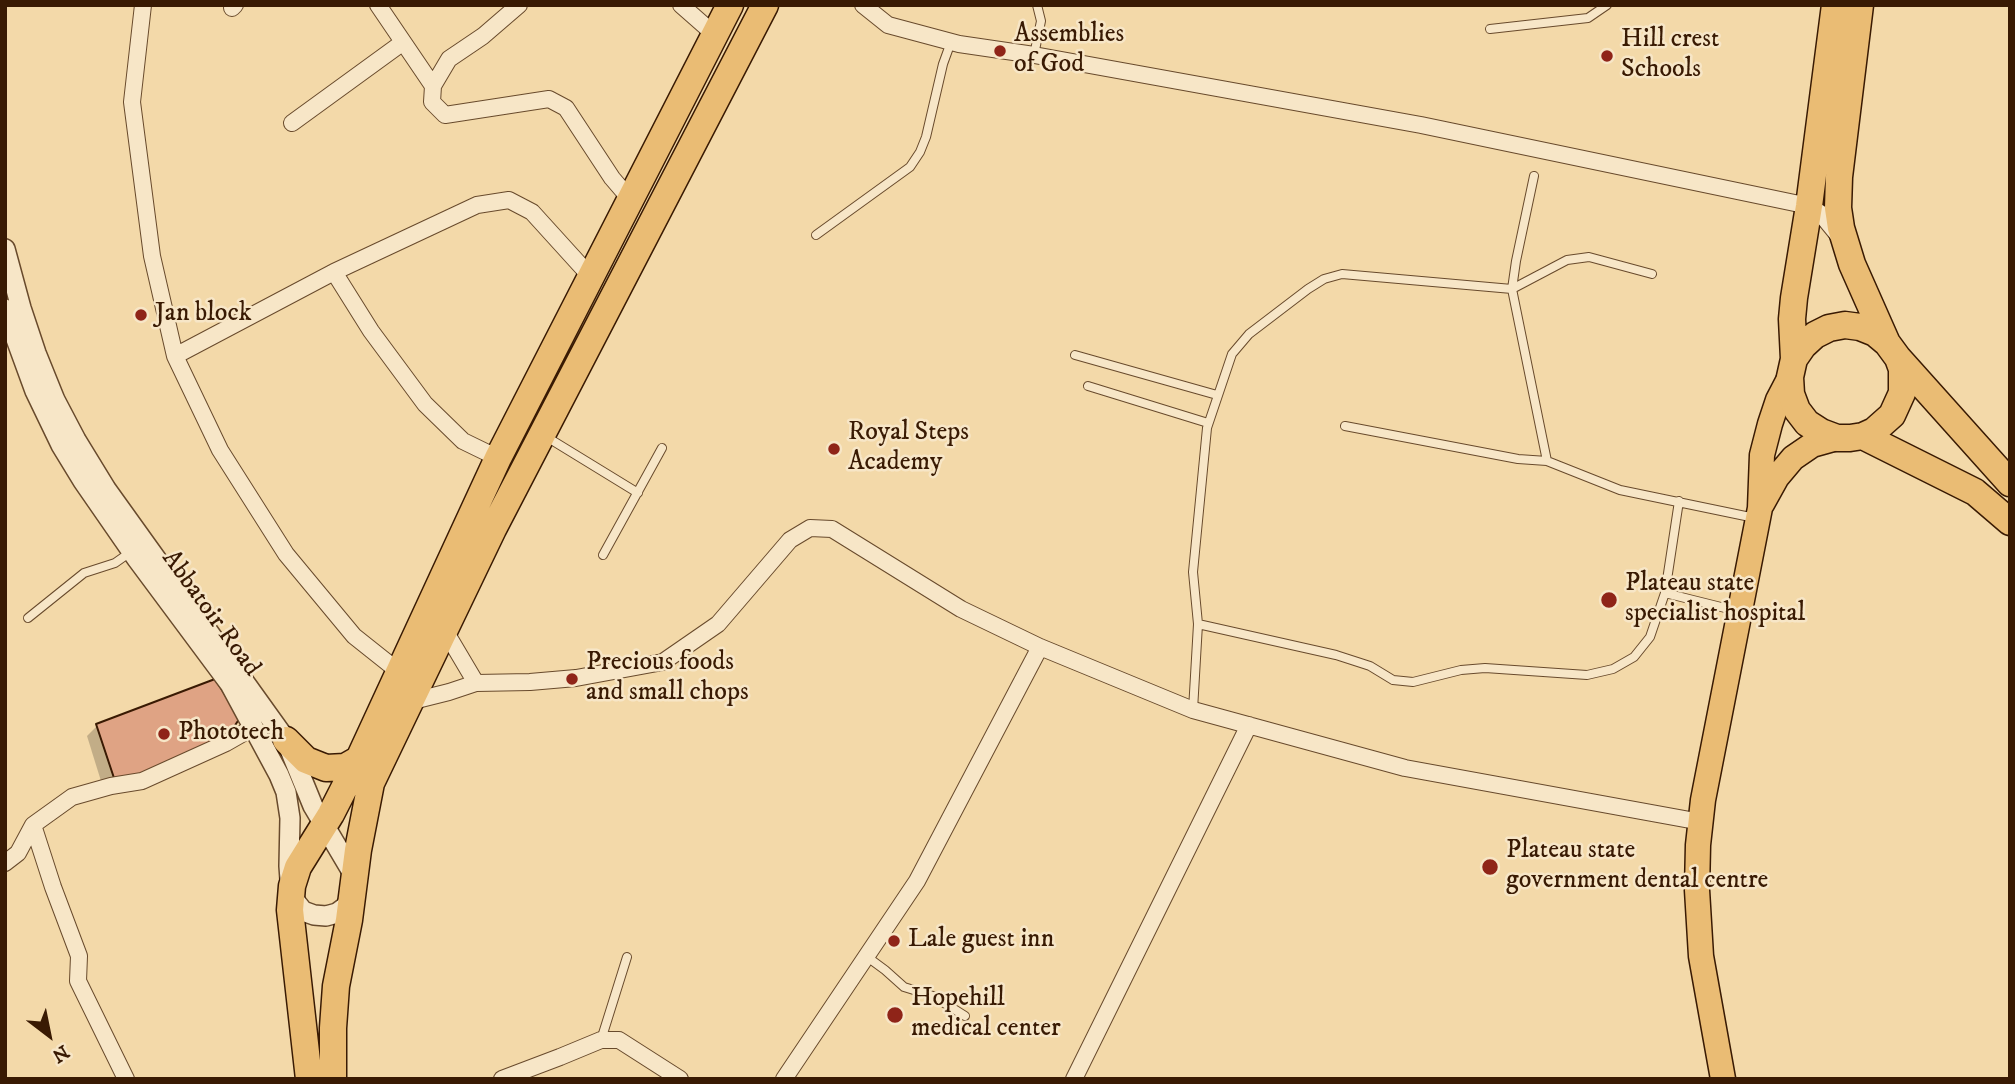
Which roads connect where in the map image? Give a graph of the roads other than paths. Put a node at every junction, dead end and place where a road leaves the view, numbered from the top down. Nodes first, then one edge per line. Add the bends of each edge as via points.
1 (143, 5) edge
2 (377, 5) edge
3 (519, 5) edge
4 (681, 5) edge
5 (730, 5) edge
6 (765, 5) edge
7 (863, 5) edge
8 (1037, 5) edge
9 (1607, 5) edge
10 (1835, 5) edge
11 (1860, 5) edge
12 (1490, 29) dead end
13 (714, 34) junction
14 (951, 42) junction
15 (402, 43) junction
16 (1034, 55) junction
17 (433, 86) junction
18 (292, 123) dead end
19 (1534, 176) dead end
20 (630, 199) junction
21 (1809, 206) junction
22 (816, 235) dead end
23 (5, 249) edge
24 (1846, 249) junction
25 (334, 272) junction
26 (1652, 274) dead end
27 (591, 277) junction
28 (1512, 289) junction
29 (5, 309) edge
30 (1893, 350) junction
31 (552, 351) junction
32 (1075, 355) dead end
33 (175, 356) junction
34 (577, 366) junction
35 (1792, 368) junction
36 (1088, 386) dead end
37 (1217, 395) junction
38 (1209, 423) junction
39 (1345, 426) dead end
40 (542, 434) junction
41 (1863, 436) junction
42 (1837, 438) junction
43 (662, 448) dead end
44 (498, 458) junction
45 (1547, 461) junction
46 (2010, 484) edge
47 (638, 493) junction
48 (1679, 501) junction
49 (1758, 513) junction
50 (2010, 522) edge
51 (132, 551) junction
52 (603, 555) dead end
53 (1665, 593) junction
54 (1740, 611) junction
55 (28, 618) dead end
56 (1198, 624) junction
57 (444, 629) junction
58 (1040, 648) junction
59 (398, 671) junction
60 (476, 683) junction
61 (410, 702) junction
62 (1193, 710) junction
63 (1249, 725) junction
64 (254, 727) junction
65 (286, 740) junction
66 (359, 759) junction
67 (1701, 822) junction
68 (33, 825) junction
69 (324, 825) junction
70 (5, 863) edge
71 (354, 887) junction
72 (291, 893) junction
73 (866, 956) junction
74 (627, 957) dead end
75 (965, 1016) dead end
76 (601, 1040) junction
77 (126, 1079) edge
78 (309, 1079) edge
79 (333, 1079) edge
80 (502, 1079) edge
81 (680, 1079) edge
82 (784, 1079) edge
83 (1074, 1079) edge
84 (1723, 1079) edge

1 - 33 street via 132,102 152,256
2 - 15 street
3 - 17 street via 449,59
4 - 13 street
5 - 13 highway
6 - 34 highway
7 - 14 street via 888,25
8 - 16 lane via 1041,21
9 - 12 lane via 1588,18
10 - 21 highway
11 - 24 highway via 1839,177 1838,208
13 - 20 highway
14 - 16 street
14 - 22 lane via 926,137 910,167
15 - 17 street
15 - 18 street
16 - 21 street via 1421,125
17 - 20 street via 432,102 445,114 549,99 566,108
19 - 28 lane
20 - 27 highway
21 - 24 street via 1821,213
21 - 35 highway via 1794,298
23 - 65 street, Abbatoir Road via 36,353 76,440 106,489
24 - 30 highway
25 - 27 street via 477,205 509,200 532,212
25 - 33 street
25 - 44 street via 425,404 463,441
26 - 28 lane via 1589,257 1567,260
27 - 31 highway
28 - 37 lane via 1342,274 1324,279 1249,334 1232,354
28 - 45 lane
29 - 51 street, Abbatoir Road via 61,445
30 - 35 highway via 1875,333 1845,325 1815,335 1803,346
30 - 41 highway via 1903,381 1898,405 1884,424
30 - 46 highway
31 - 34 highway via 570,348
31 - 44 highway
32 - 37 lane
33 - 59 street via 220,450 286,554 354,636
34 - 40 highway
35 - 42 highway via 1791,394 1797,410 1807,423
35 - 49 main road via 1762,455
36 - 38 lane
37 - 38 lane
38 - 56 lane via 1193,572
39 - 45 lane
40 - 47 lane
40 - 57 highway
41 - 42 highway
41 - 50 highway via 1975,492
42 - 49 main road via 1812,445 1793,458
43 - 47 lane
44 - 59 highway
45 - 48 lane via 1620,490
47 - 52 lane
48 - 49 lane
48 - 53 lane
49 - 54 main road
51 - 55 lane via 115,563 84,573
51 - 64 street, Abbatoir Road via 230,684
53 - 54 lane
53 - 56 lane via 1650,637 1634,657 1613,669 1587,675 1485,668 1413,682 1393,680 1370,666 1336,655
54 - 67 main road
56 - 62 lane
57 - 60 street
57 - 61 highway
58 - 60 street via 961,609 832,529 810,528 790,540 718,624 663,662 576,678
58 - 62 street
58 - 73 street via 917,881
59 - 66 highway
60 - 61 street
61 - 71 highway via 370,783
62 - 63 street
63 - 67 street via 1405,768
63 - 83 street
64 - 68 street via 142,781 72,797
64 - 72 street, Abbatoir Road via 286,792
65 - 66 highway via 306,760 327,768 345,767
65 - 69 street, Abbatoir Road
66 - 69 highway
67 - 84 main road via 1697,890 1701,956
68 - 70 street via 18,853
68 - 77 street via 79,956 78,981
69 - 71 street, Abbatoir Road
69 - 72 highway via 298,867
71 - 72 street via 345,907 326,916 303,911
71 - 79 highway via 335,995
72 - 78 highway
73 - 75 lane via 904,987 933,996
73 - 82 street
74 - 76 lane
76 - 80 street
76 - 81 street via 619,1040

